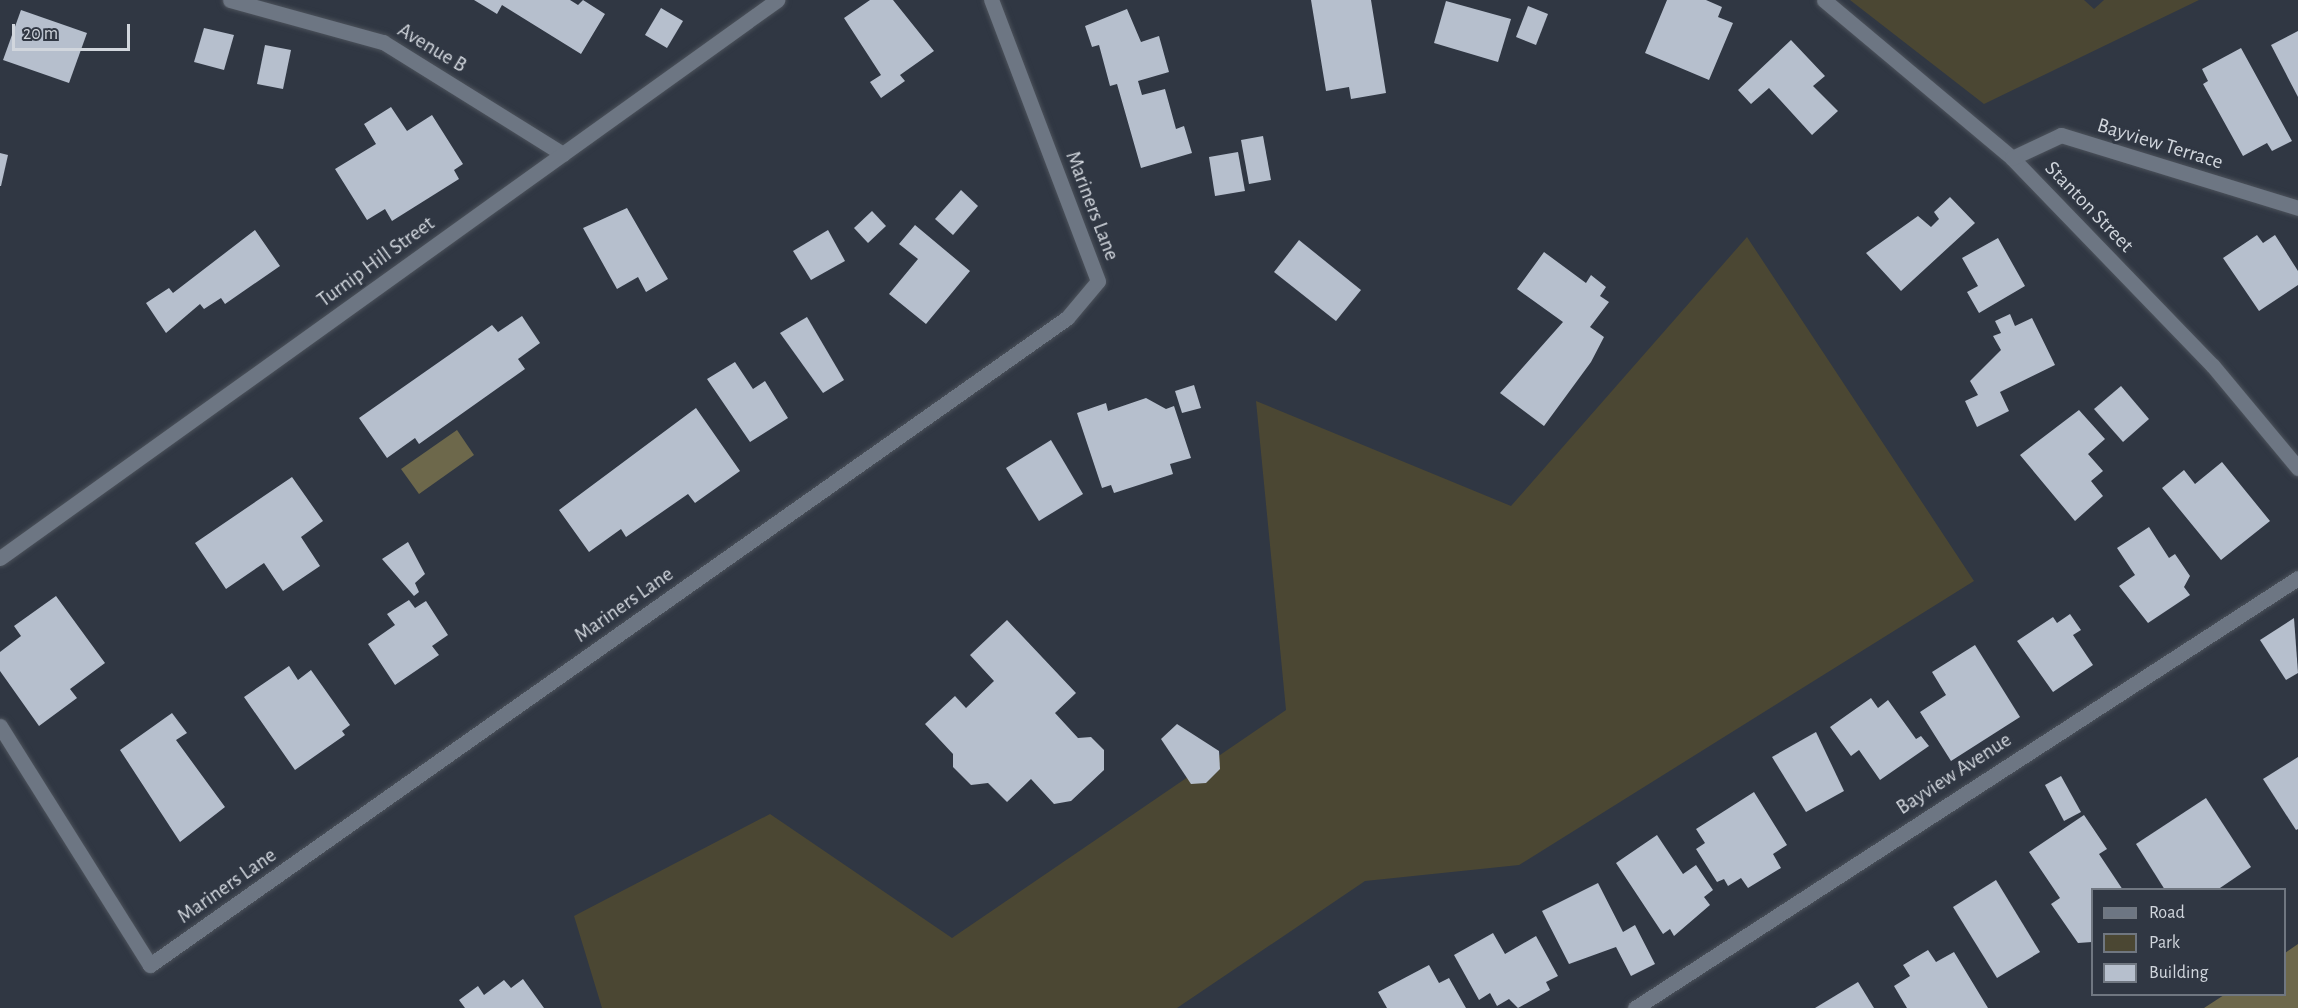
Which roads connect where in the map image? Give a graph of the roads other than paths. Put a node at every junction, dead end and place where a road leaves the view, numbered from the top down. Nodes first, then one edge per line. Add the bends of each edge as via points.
1 (230, 0) edge
2 (777, 0) edge
3 (991, 0) edge
4 (1824, 0) edge
5 (563, 154) junction
6 (2012, 158) junction
7 (2298, 208) edge
8 (2298, 468) edge
9 (0, 558) edge
10 (2298, 578) edge
11 (0, 726) edge
12 (1635, 1008) edge

1 - 5 street, Avenue B via 383,42
2 - 5 street, Turnip Hill Street
3 - 11 street, Mariners Lane via 1098,281 1067,318 150,965
4 - 6 street, Stanton Street
5 - 9 street, Turnip Hill Street
6 - 7 street, Bayview Terrace via 2061,135
6 - 8 street, Stanton Street via 2213,366
10 - 12 street, Bayview Avenue

